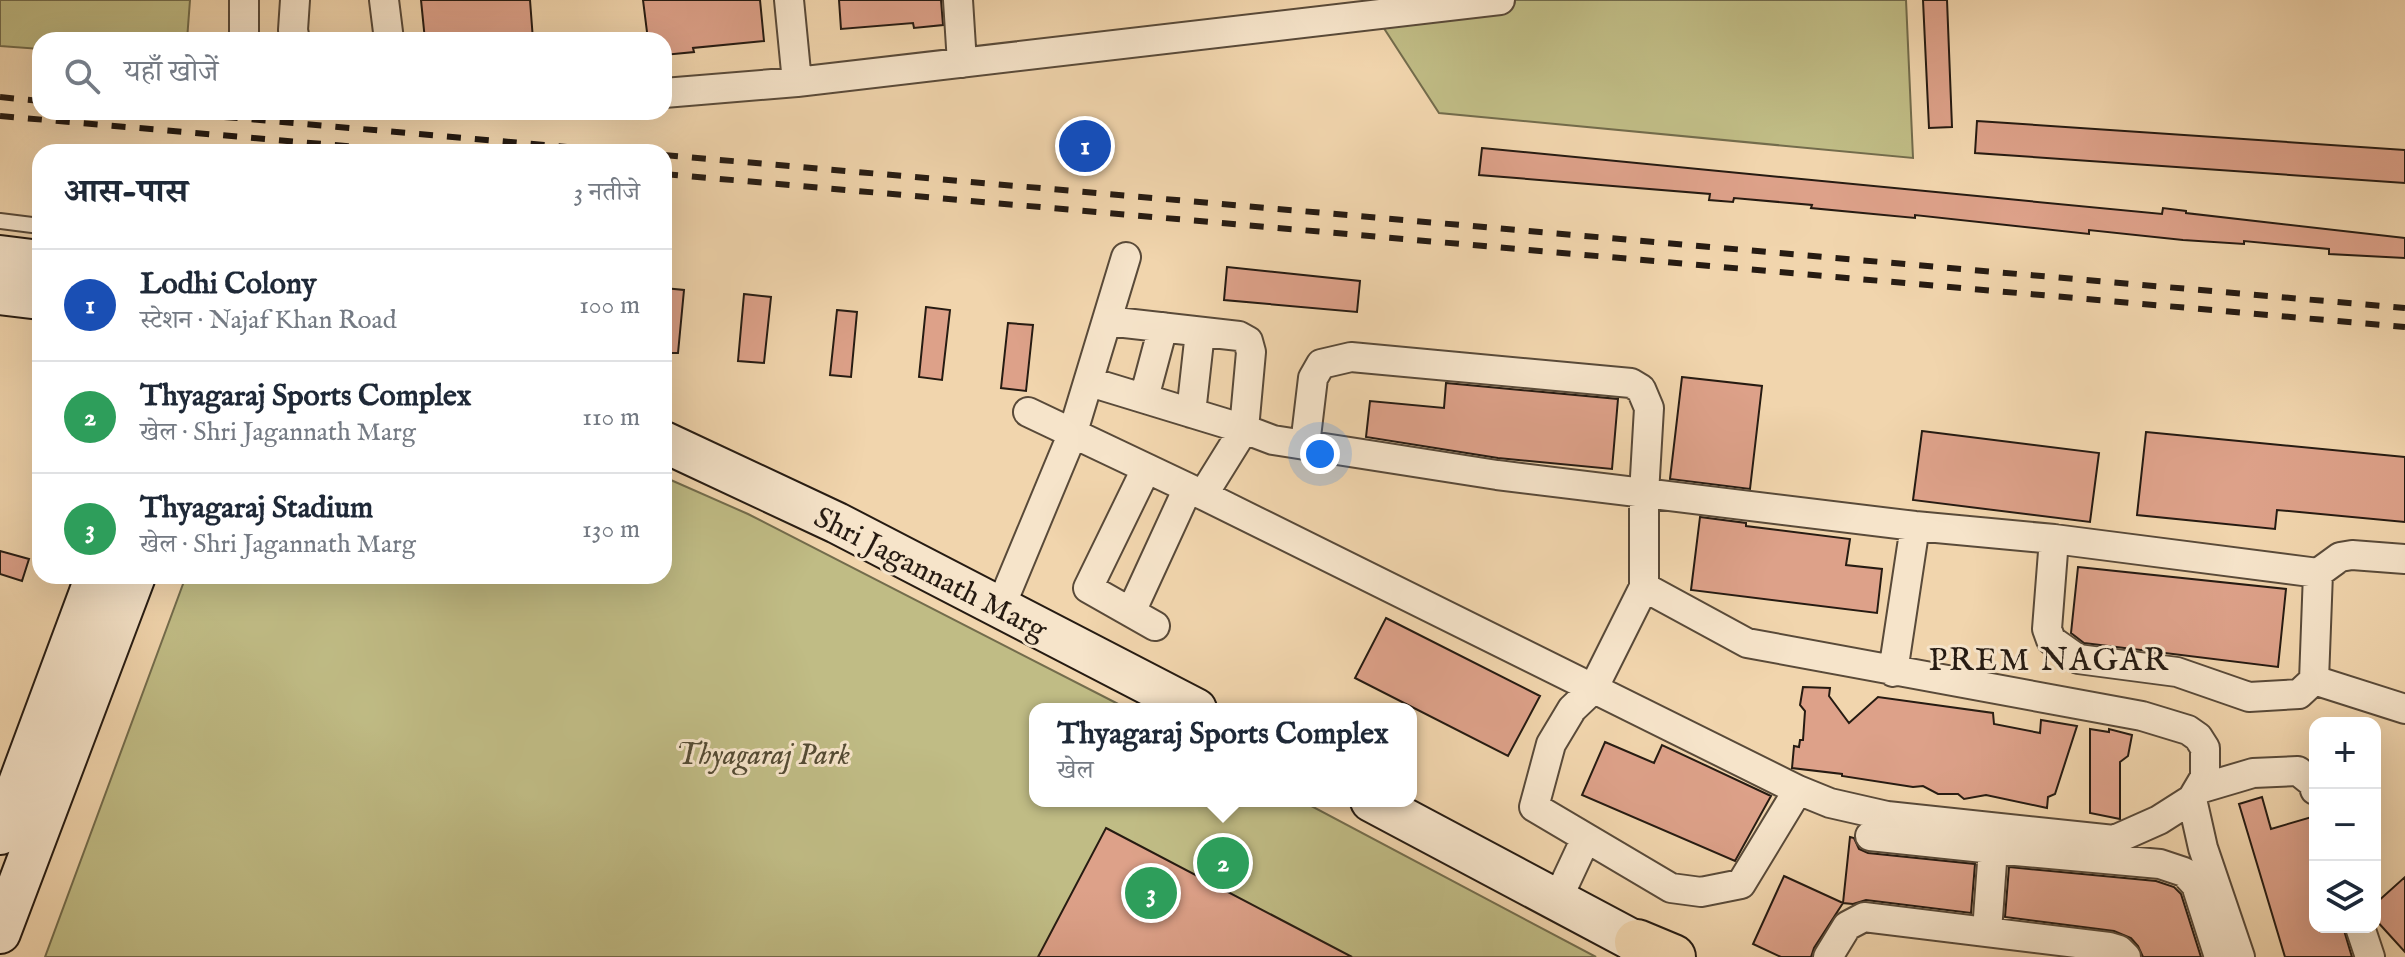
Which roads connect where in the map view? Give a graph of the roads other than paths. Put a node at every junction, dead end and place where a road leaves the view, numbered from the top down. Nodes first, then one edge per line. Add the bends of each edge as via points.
1 (244, 0) edge
2 (295, 0) edge
3 (384, 0) edge
4 (789, 0) edge
5 (958, 0) edge
6 (1500, 0) edge
7 (1462, 2) edge
8 (244, 32) edge
9 (295, 32) edge
10 (388, 32) edge
11 (962, 63) junction
12 (797, 82) junction
13 (672, 92) edge
14 (0, 221) edge
15 (32, 225) edge
16 (0, 256) edge
17 (1126, 257) dead end
18 (32, 260) edge
19 (0, 294) edge
20 (32, 298) edge
21 (1107, 321) junction
22 (1163, 327) junction
23 (1200, 332) junction
24 (1090, 382) junction
25 (1144, 398) junction
26 (1028, 412) dead end
27 (1191, 413) junction
28 (1244, 429) junction
29 (1072, 435) junction
30 (1305, 445) junction
31 (672, 446) edge
32 (1146, 469) junction
33 (1196, 492) junction
34 (1644, 494) junction
35 (1915, 526) junction
36 (2054, 539) junction
37 (2405, 559) edge
38 (2318, 573) junction
39 (93, 584) edge
40 (132, 584) edge
41 (1644, 587) junction
42 (1000, 608) junction
43 (1893, 672) junction
44 (2314, 680) junction
45 (1593, 689) junction
46 (1184, 703) edge
47 (2405, 709) edge
48 (2315, 789) edge
49 (1798, 790) junction
50 (2196, 794) junction
51 (1382, 807) edge
52 (0, 834) edge
53 (1870, 836) dead end
54 (1586, 838) junction
55 (1993, 849) junction
56 (1557, 900) junction
57 (3, 914) edge
58 (1987, 931) junction
59 (2362, 933) edge
60 (1658, 952) edge
61 (1828, 957) edge
62 (2126, 957) edge
63 (2219, 957) edge
64 (2240, 957) edge
65 (2370, 957) edge

1 - 8 street
2 - 9 street
3 - 10 street
4 - 12 street
5 - 11 street
6 - 7 street
7 - 11 street
11 - 12 street
12 - 13 street
14 - 15 lane
16 - 18 street
17 - 21 street
19 - 20 street
21 - 22 street
21 - 24 street
22 - 23 street
22 - 25 street
23 - 27 street
23 - 28 street via 1248,341
24 - 25 street
24 - 29 street
25 - 27 street
26 - 29 street
27 - 28 street
28 - 30 street
28 - 33 street
29 - 32 street
29 - 42 street
30 - 34 street
30 - 34 street via 1313,378 1321,364 1351,357 1631,383 1641,389 1649,408
31 - 42 street, Shri Jagannath Marg
32 - 33 street
32 - 33 street via 1078,583 1143,619
33 - 45 street
34 - 35 street
34 - 41 street
35 - 36 street
35 - 43 street
36 - 38 street
36 - 44 street via 2047,629 2051,640 2078,659 2177,672 2249,697 2299,694
37 - 38 street via 2352,555
38 - 44 street
39 - 52 street
40 - 57 street
41 - 43 street via 1747,643
41 - 45 street
42 - 46 street, Shri Jagannath Marg
43 - 50 street via 2142,716 2188,730 2205,748 2205,777
44 - 47 street
45 - 49 street
45 - 54 street via 1572,709 1551,744 1534,807
48 - 50 street via 2298,771 2253,773
49 - 50 street via 1887,816 2114,840 2159,820
49 - 54 street via 1741,884 1701,892 1671,888
50 - 64 street via 2203,848
51 - 56 street
53 - 55 street
54 - 56 street
55 - 58 street
55 - 63 street via 2160,864 2184,872 2196,885
56 - 60 street
58 - 61 street via 1864,917 1847,926
58 - 62 street via 2109,947
59 - 65 street

